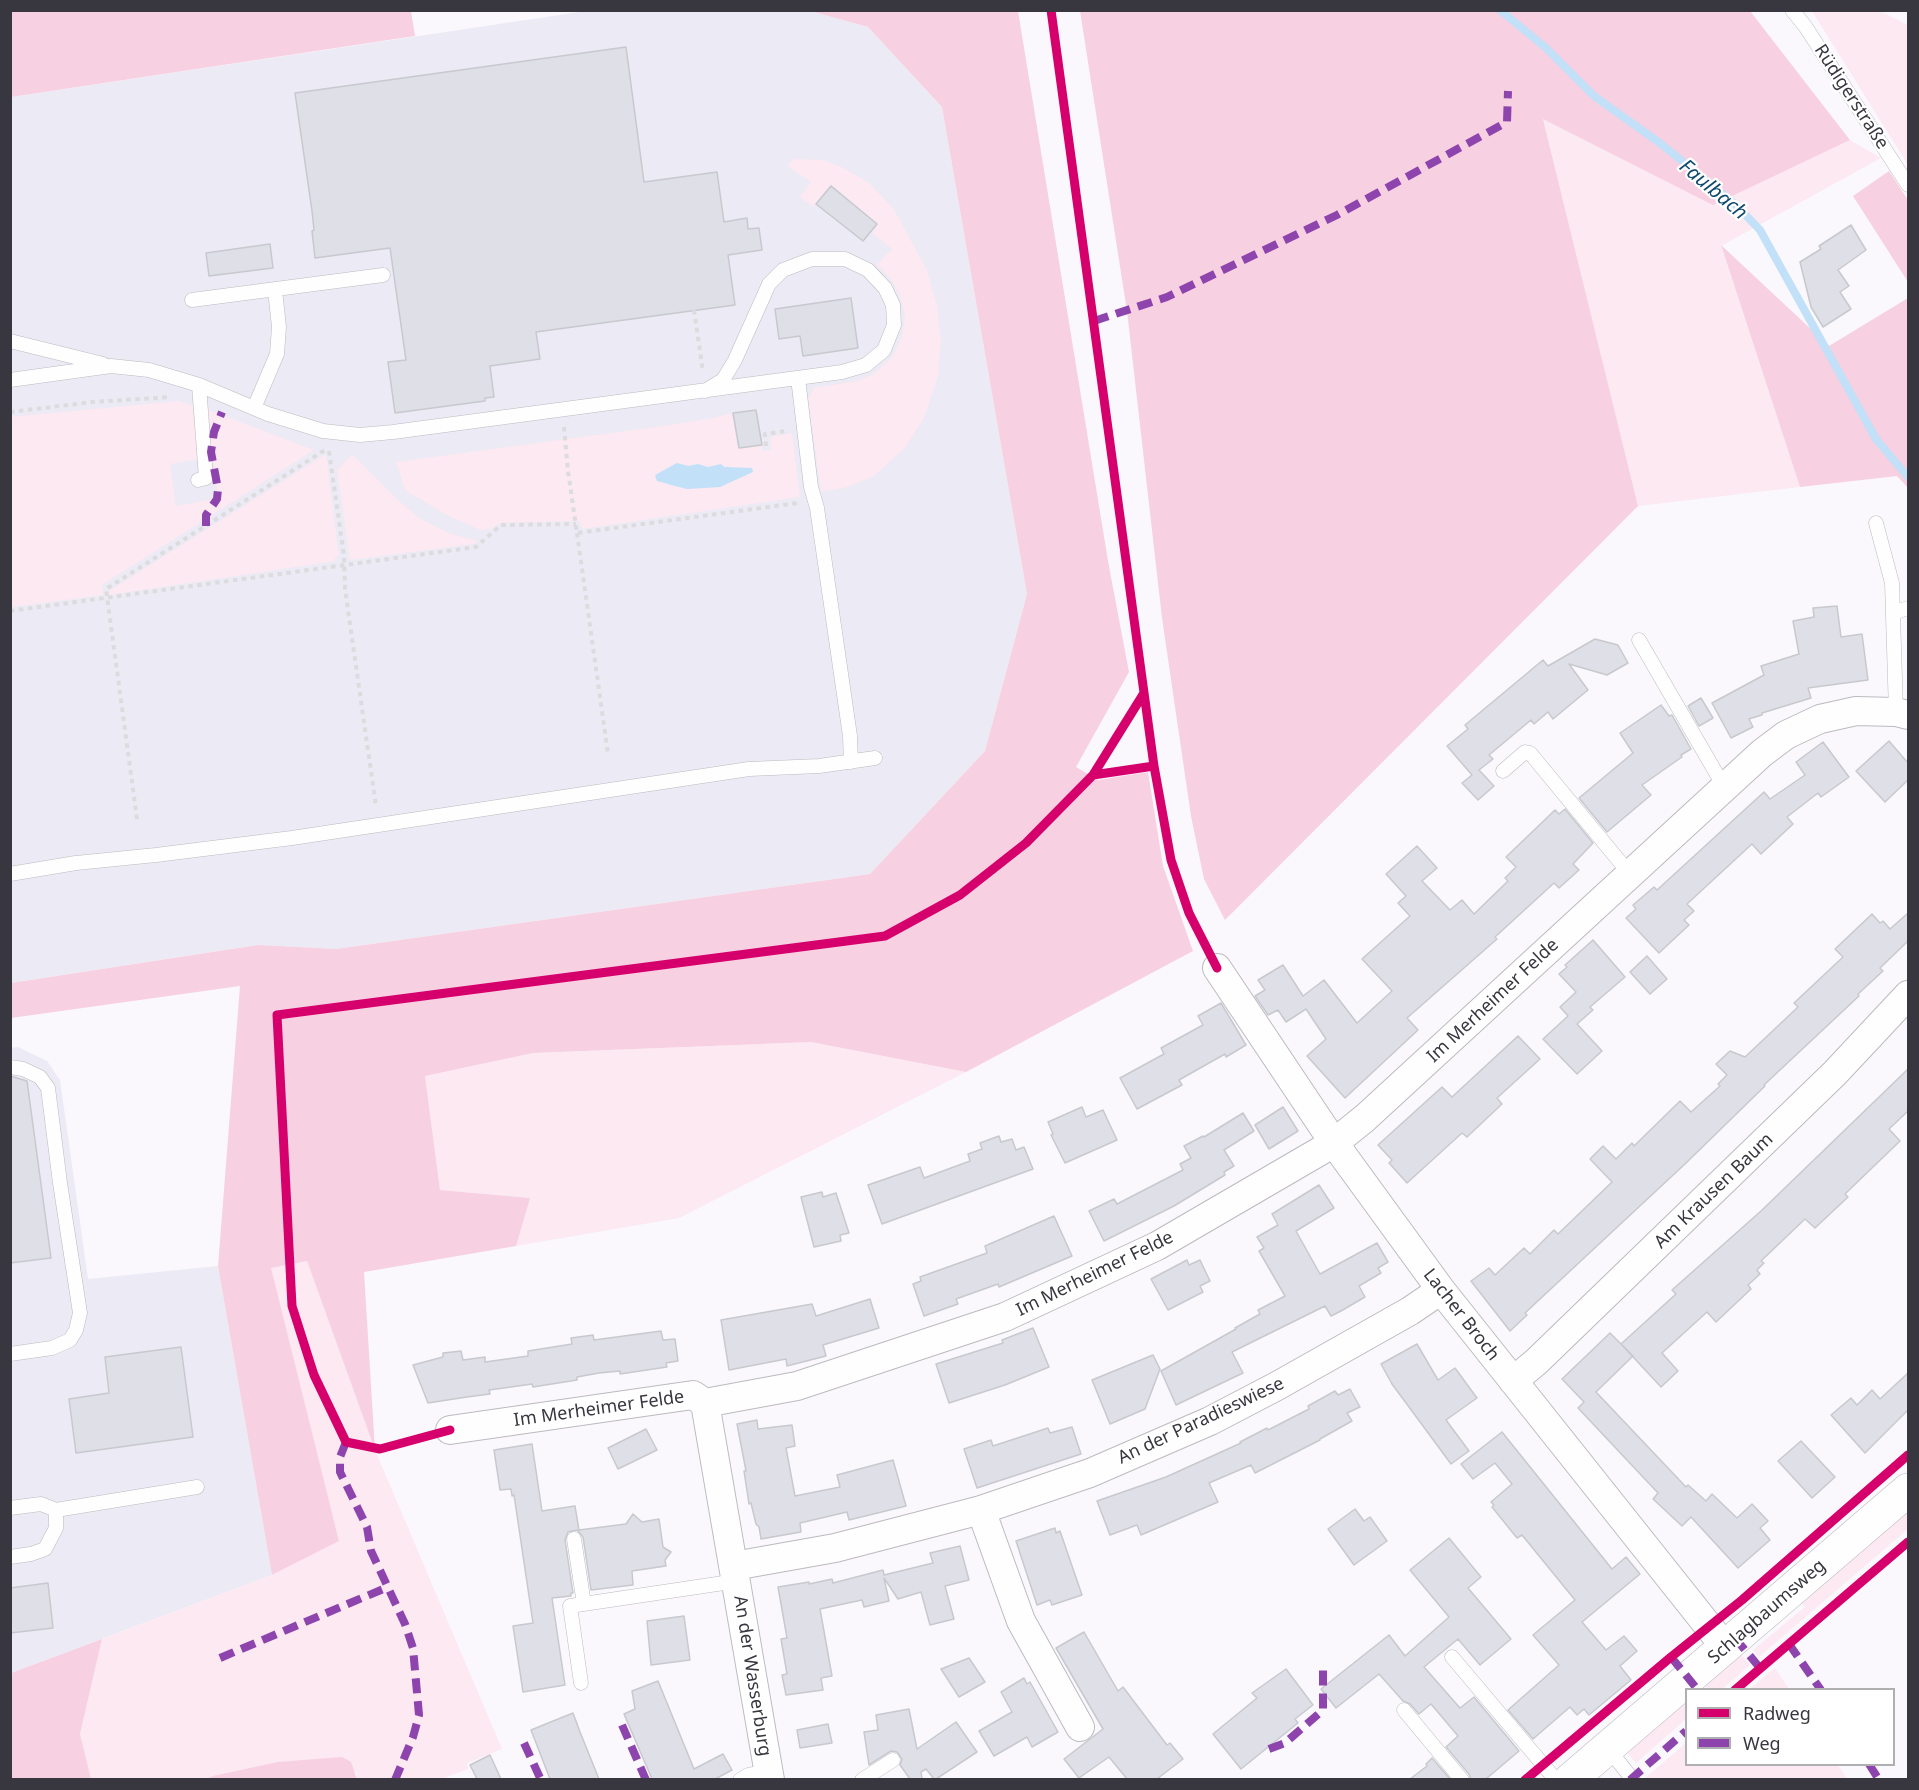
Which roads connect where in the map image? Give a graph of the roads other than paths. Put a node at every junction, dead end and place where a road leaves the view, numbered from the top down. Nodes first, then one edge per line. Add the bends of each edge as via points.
1 (1791, 10) edge
2 (1908, 186) edge
3 (383, 275) dead end
4 (275, 290) junction
5 (192, 300) dead end
6 (10, 342) edge
7 (111, 366) junction
8 (798, 378) junction
9 (10, 380) edge
10 (199, 385) junction
11 (705, 390) junction
12 (254, 408) junction
13 (198, 480) dead end
14 (1876, 524) dead end
15 (1908, 608) edge
16 (1893, 613) junction
17 (1639, 640) dead end
18 (1902, 714) edge
19 (875, 758) dead end
20 (850, 762) junction
21 (1503, 771) dead end
22 (1726, 786) junction
23 (10, 874) edge
24 (1630, 874) junction
25 (1217, 968) dead end
26 (1908, 995) edge
27 (10, 1067) edge
28 (1334, 1143) junction
29 (1441, 1290) junction
30 (10, 1354) edge
31 (1513, 1381) junction
32 (705, 1403) junction
33 (450, 1430) dead end
34 (197, 1487) dead end
35 (1908, 1490) edge
36 (10, 1508) edge
37 (56, 1510) junction
38 (981, 1510) junction
39 (574, 1539) dead end
40 (10, 1557) edge
41 (736, 1573) junction
42 (584, 1604) junction
43 (1725, 1647) junction
44 (1452, 1657) dead end
45 (581, 1683) dead end
46 (1404, 1710) dead end
47 (1080, 1727) dead end
48 (1607, 1747) junction
49 (893, 1760) dead end
50 (769, 1775) edge
51 (740, 1779) edge
52 (862, 1779) edge
53 (1462, 1779) edge
54 (1556, 1779) edge
55 (1570, 1779) edge
56 (1633, 1779) edge

1 - 2 lane, Rüdigerstraße
3 - 4 lane
4 - 5 lane
4 - 12 lane via 277,354
6 - 7 lane
7 - 9 lane
7 - 10 lane via 149,370
8 - 11 lane
8 - 11 lane via 866,365 884,350 894,325 893,305 885,288 868,270 845,259 812,259 783,270 769,284 723,380
8 - 20 lane via 850,736
10 - 12 lane
10 - 13 lane via 206,478
11 - 12 lane via 360,435 323,431
14 - 16 lane via 1892,583
15 - 16 lane
16 - 18 lane
17 - 22 lane
18 - 22 street, Im Merheimer Felde via 1856,711 1820,719 1786,735
19 - 20 lane
20 - 23 lane via 749,769 378,825
21 - 24 lane via 1525,752 1530,753
22 - 24 street, Im Merheimer Felde
24 - 28 street, Im Merheimer Felde
25 - 28 street, Lacher Broch
26 - 31 street, Am Krausen Baum via 1836,1073
27 - 30 lane via 40,1077 48,1088 80,1313 70,1340 52,1348
28 - 29 street, Lacher Broch
28 - 32 street, Im Merheimer Felde via 1157,1246 1005,1317 797,1386
29 - 31 street, Lacher Broch
29 - 38 street, An der Paradieswiese via 1210,1421 1090,1473
31 - 43 street, Lacher Broch
32 - 33 street, Im Merheimer Felde via 693,1395
32 - 41 street, An der Wasserburg
34 - 37 lane
35 - 43 main road, Schlagbaumsweg
36 - 37 lane via 41,1504
37 - 40 lane via 56,1528 45,1549
38 - 41 street, An der Paradieswiese
38 - 47 street via 1021,1621
39 - 42 lane
41 - 42 lane, An der Wasserburg
41 - 50 street, An der Wasserburg
42 - 45 lane via 570,1606
43 - 48 main road, Schlagbaumsweg
44 - 54 lane
46 - 53 lane
48 - 55 main road, Schlagbaumsweg
48 - 56 lane
49 - 52 lane
50 - 51 lane, An der Wasserburg

